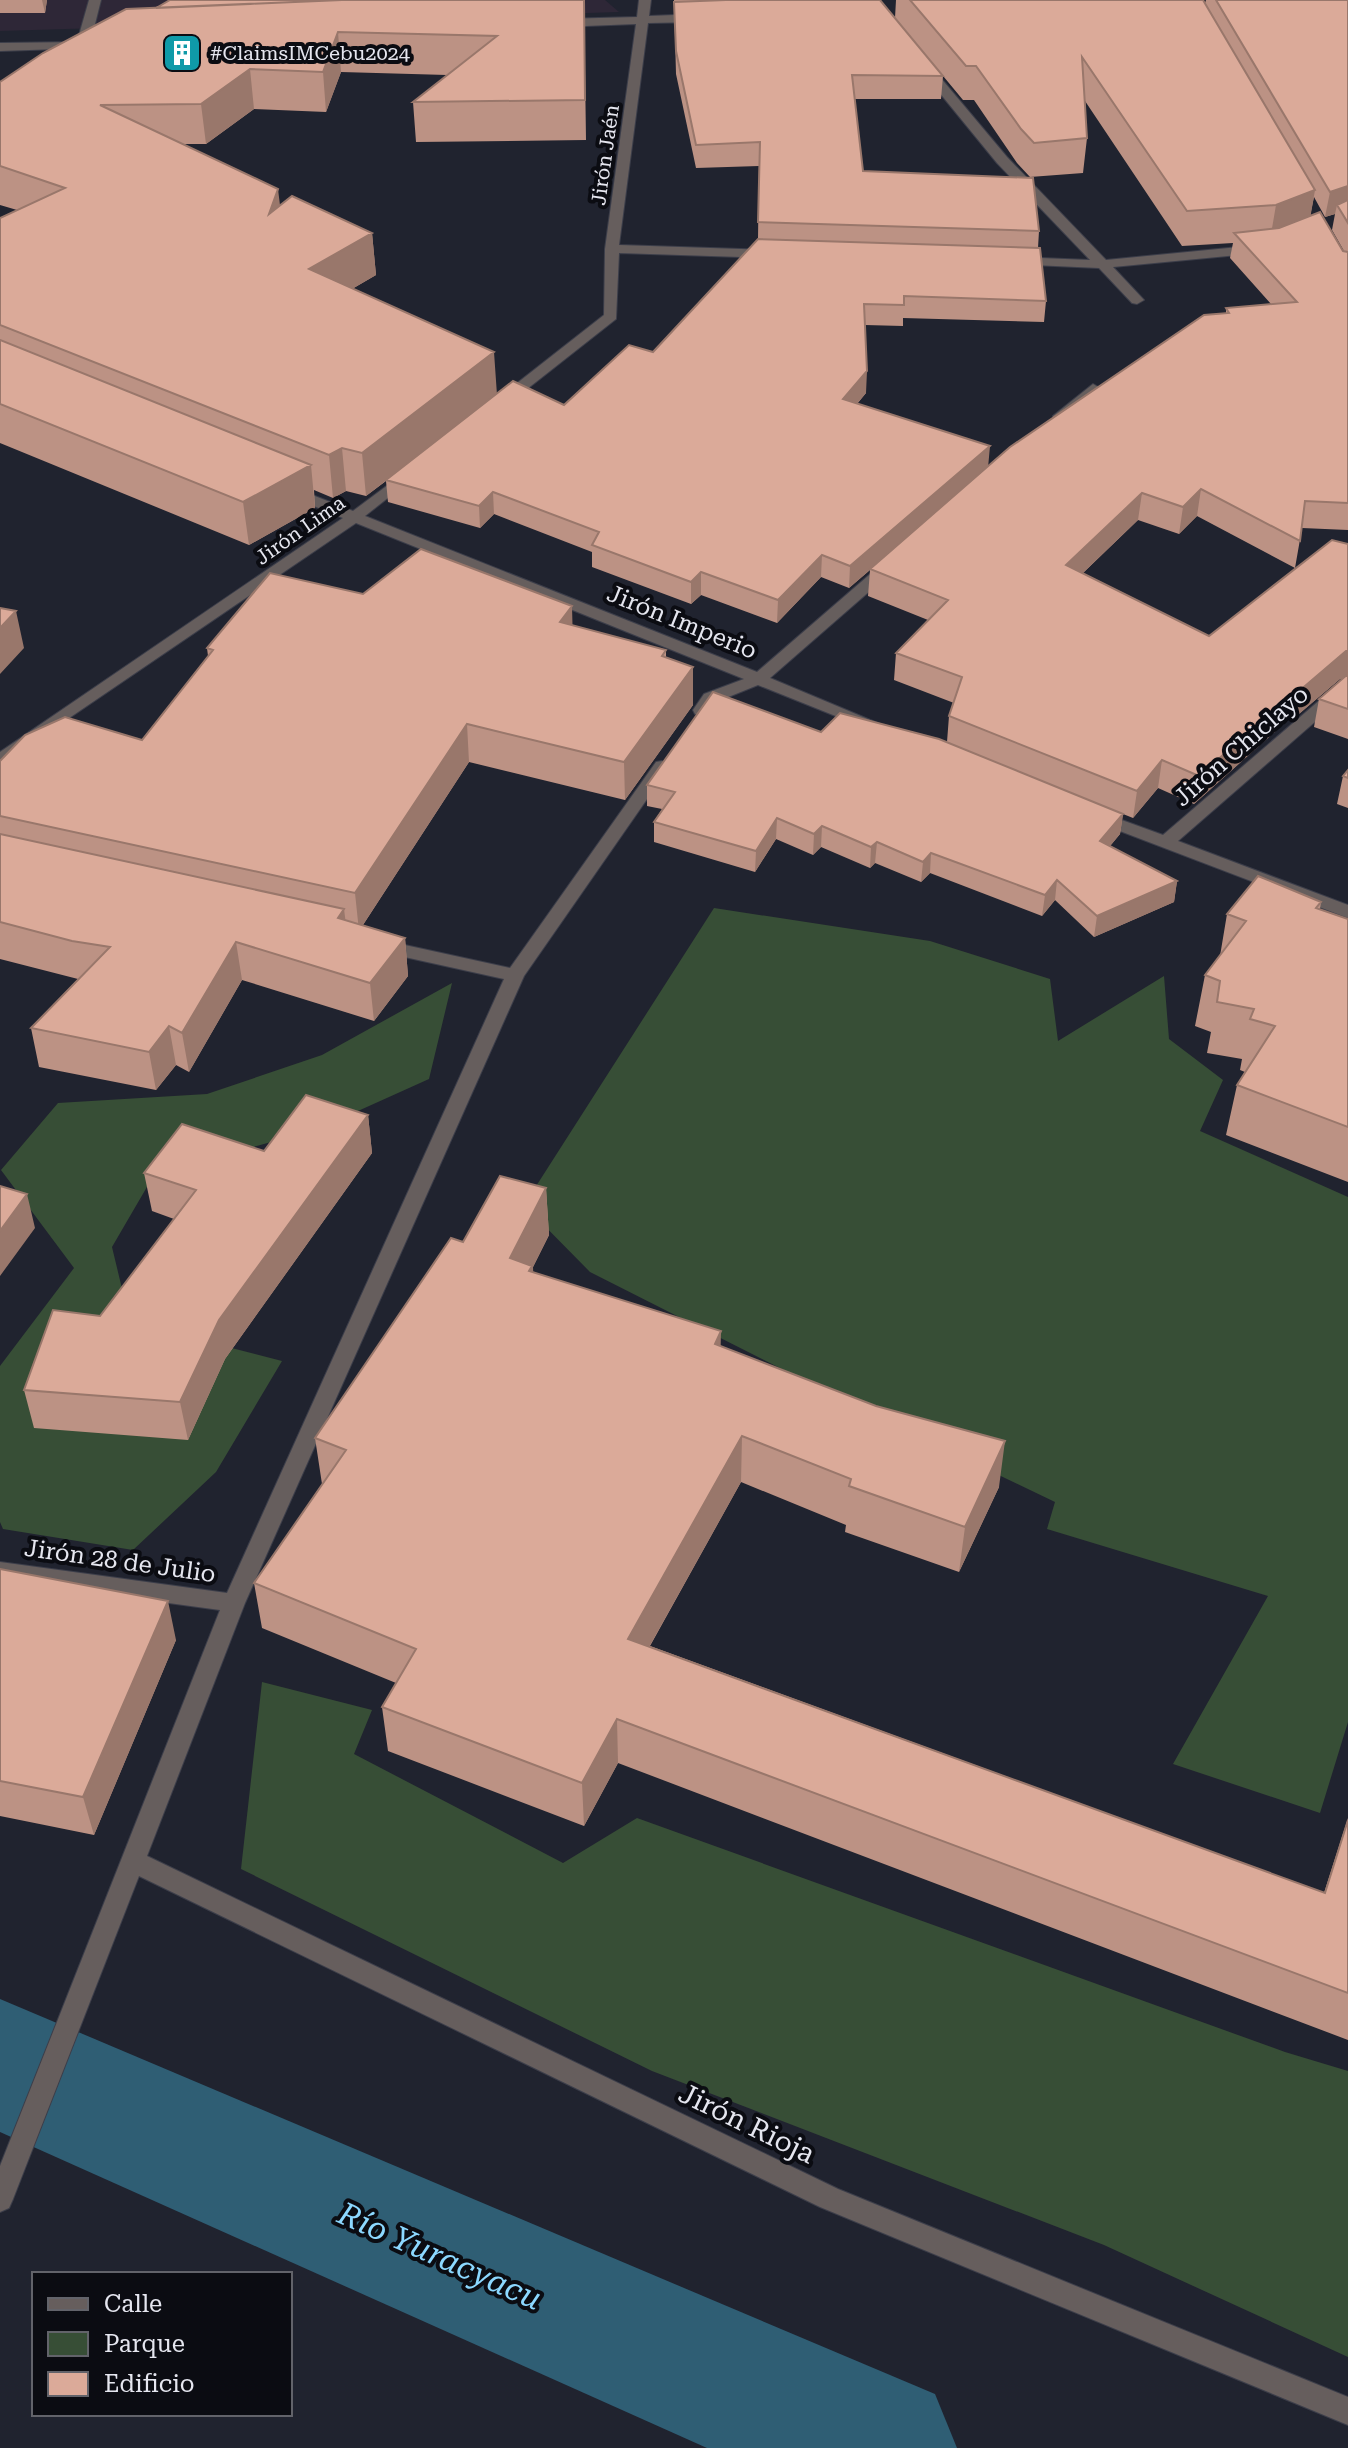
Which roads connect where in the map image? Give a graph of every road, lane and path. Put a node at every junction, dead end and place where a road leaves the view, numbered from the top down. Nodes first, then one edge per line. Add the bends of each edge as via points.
1 (95, 0) edge
2 (645, 0) edge
3 (706, 17) edge
4 (644, 20) junction
5 (550, 24) edge
6 (98, 45) edge
7 (82, 46) junction
8 (0, 47) edge
9 (917, 57) edge
10 (55, 62) edge
11 (1274, 247) edge
12 (612, 249) junction
13 (786, 254) edge
14 (1008, 261) edge
15 (1102, 264) junction
16 (1137, 300) dead end
17 (1093, 388) edge
18 (488, 412) edge
19 (1046, 429) edge
20 (427, 460) edge
21 (279, 487) edge
22 (353, 518) junction
23 (903, 554) edge
24 (760, 678) junction
25 (1348, 684) edge
26 (692, 723) edge
27 (890, 731) edge
28 (674, 748) edge
29 (0, 760) edge
30 (1078, 808) edge
31 (1165, 843) junction
32 (1348, 912) edge
33 (364, 942) edge
34 (515, 975) junction
35 (0, 1571) edge
36 (234, 1603) junction
37 (132, 1861) junction
38 (0, 2199) edge
39 (1348, 2411) edge

1 - 7 street
2 - 4 street, Jirón Jaén
3 - 4 street
4 - 5 street
4 - 12 street, Jirón Jaén
6 - 7 street
7 - 8 street
7 - 10 street
9 - 15 street via 1002,160
11 - 15 street
12 - 13 street
12 - 18 street, Jirón Jaén via 611,316
14 - 15 street
15 - 16 street
17 - 19 street
20 - 22 street, Jirón Lima
21 - 22 street, Jirón Imperio
22 - 24 street, Jirón Imperio
22 - 29 street, Jirón Lima
23 - 24 street
24 - 26 street via 710,698
24 - 27 street, Jirón Imperio
25 - 31 street, Jirón Chiclayo
28 - 34 street
30 - 31 street
31 - 32 street
33 - 34 street
34 - 36 street
35 - 36 street, Jirón 28 de Julio
36 - 37 street
37 - 38 street
37 - 39 street, Jirón Rioja via 829,2198

